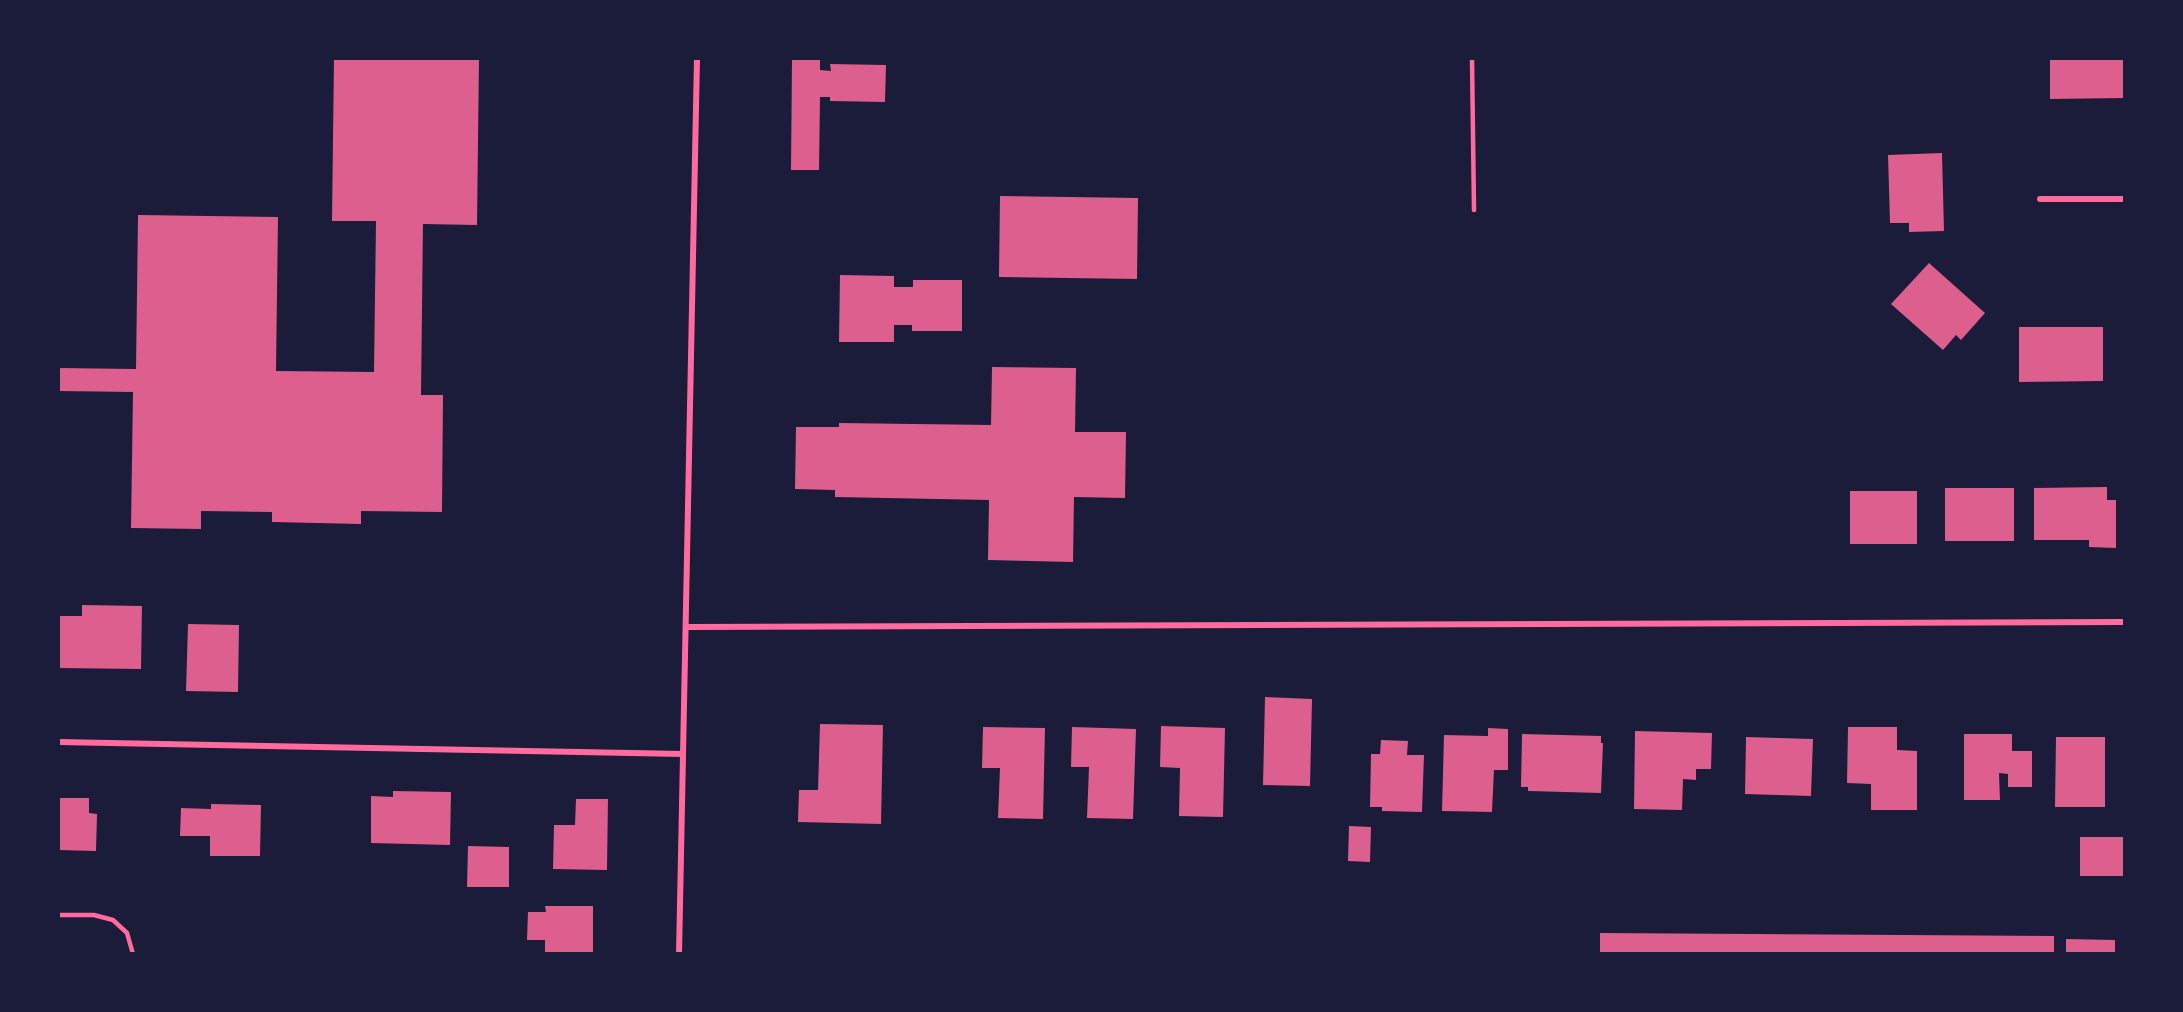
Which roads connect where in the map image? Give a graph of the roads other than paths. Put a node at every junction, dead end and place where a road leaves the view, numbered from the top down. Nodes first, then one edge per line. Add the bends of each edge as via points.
1 (697, 58) edge
2 (1472, 58) edge
3 (2124, 199) edge
4 (2040, 200) dead end
5 (1474, 210) dead end
6 (2124, 622) edge
7 (686, 627) junction
8 (58, 742) edge
9 (683, 754) junction
10 (58, 915) edge
11 (133, 954) edge
12 (679, 954) edge

1 - 7 street
2 - 5 lane
3 - 4 street
6 - 7 street
7 - 9 street
8 - 9 street
9 - 12 street
10 - 11 lane via 94,915 113,920 127,933

